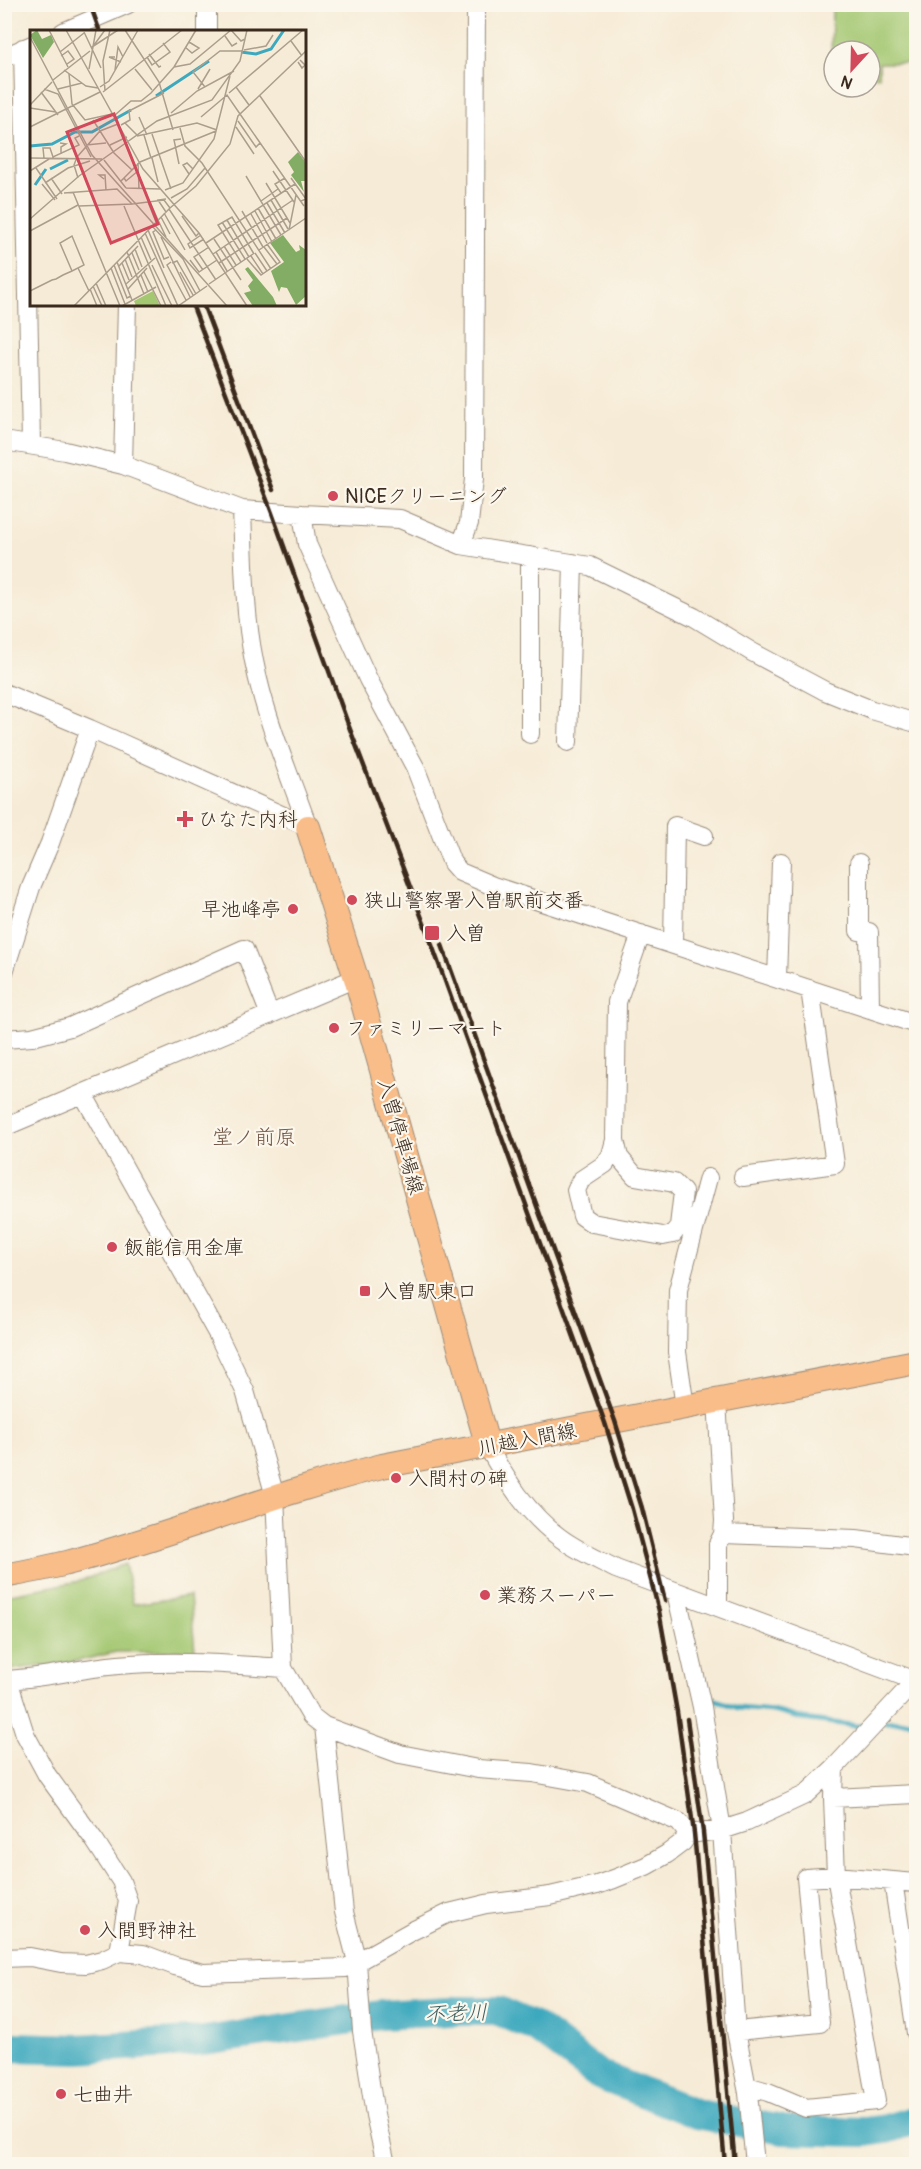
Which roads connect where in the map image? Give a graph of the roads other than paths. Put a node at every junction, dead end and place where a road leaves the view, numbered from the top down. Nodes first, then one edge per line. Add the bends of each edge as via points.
1 (207, 4) edge
2 (476, 4) edge
3 (117, 7) edge
4 (67, 30) edge
5 (207, 30) edge
6 (27, 46) edge
7 (4, 57) edge
8 (127, 306) edge
9 (4, 441) edge
10 (31, 444) junction
11 (123, 465) junction
12 (242, 510) junction
13 (302, 514) junction
14 (461, 545) junction
15 (530, 556) junction
16 (573, 562) junction
17 (4, 693) edge
18 (916, 723) edge
19 (90, 729) junction
20 (530, 734) dead end
21 (568, 742) dead end
22 (308, 827) junction
23 (704, 836) dead end
24 (781, 862) dead end
25 (859, 863) dead end
26 (641, 934) junction
27 (673, 944) junction
28 (4, 972) edge
29 (356, 978) junction
30 (777, 978) junction
31 (810, 988) junction
32 (870, 1009) junction
33 (270, 1015) junction
34 (916, 1024) edge
35 (4, 1039) edge
36 (83, 1094) junction
37 (4, 1127) edge
38 (615, 1140) junction
39 (591, 1173) junction
40 (635, 1176) junction
41 (743, 1177) dead end
42 (708, 1178) dead end
43 (916, 1362) edge
44 (717, 1400) junction
45 (685, 1407) junction
46 (488, 1447) junction
47 (275, 1496) junction
48 (723, 1534) junction
49 (916, 1547) edge
50 (4, 1576) edge
51 (676, 1592) junction
52 (718, 1607) junction
53 (283, 1668) junction
54 (6, 1680) edge
55 (915, 1680) edge
56 (324, 1726) junction
57 (834, 1768) junction
58 (916, 1794) edge
59 (833, 1798) junction
60 (722, 1830) junction
61 (688, 1834) junction
62 (836, 1876) junction
63 (894, 1881) junction
64 (916, 1883) edge
65 (119, 1952) junction
66 (4, 1958) edge
67 (357, 1962) junction
68 (736, 2031) junction
69 (916, 2033) edge
70 (748, 2090) junction
71 (386, 2164) edge
72 (755, 2164) edge

1 - 5 street
2 - 14 street via 474,479 469,523
3 - 4 street
6 - 7 street
6 - 10 street
8 - 11 street
9 - 10 street
10 - 11 street
11 - 12 street
12 - 13 street
12 - 22 street via 247,613 254,661
13 - 14 street via 400,519
13 - 26 street via 307,544 368,679 414,767 452,863 460,872 482,882
14 - 15 street
15 - 16 street
15 - 20 street
16 - 18 street via 590,566 694,617 825,691
16 - 21 street
17 - 19 street
19 - 22 street
19 - 28 street
22 - 29 main road, 入曽停車場線
23 - 27 street via 675,826
24 - 30 street
25 - 32 street via 859,931 869,932
26 - 27 street
26 - 38 street via 617,1002
27 - 30 street
29 - 33 street
29 - 46 main road, 入曽停車場線
30 - 31 street
31 - 32 street
31 - 41 street via 835,1164
32 - 34 street
33 - 35 street via 244,949 69,1027 32,1037
33 - 36 street
36 - 37 street
36 - 47 street via 218,1333 245,1391
38 - 39 street via 605,1164
38 - 40 street via 619,1157
39 - 40 street
39 - 40 street via 576,1190 582,1216 592,1223 663,1236 673,1234 679,1226 684,1192 674,1183
42 - 45 street via 678,1290 677,1352
43 - 44 main road, 川越入間線
44 - 45 main road, 川越入間線
44 - 48 street
45 - 46 main road, 川越入間線
46 - 47 main road, 川越入間線 via 382,1466
46 - 51 street via 528,1507 560,1538 616,1569
47 - 50 main road, 川越入間線 via 65,1564
47 - 53 street
48 - 49 street via 856,1539
48 - 52 street via 718,1544
51 - 52 street
51 - 60 street via 702,1707
52 - 55 street
53 - 54 street via 156,1663
53 - 56 street via 311,1716
54 - 65 street via 25,1734 47,1775 121,1881 128,1901
55 - 57 street
56 - 61 street via 382,1749 430,1761 588,1783 679,1822
56 - 67 street via 344,1912
57 - 59 street
57 - 60 street via 805,1795
58 - 59 street
59 - 62 street
60 - 61 street
60 - 68 street
61 - 67 street via 667,1854 597,1886 448,1913
62 - 63 street
62 - 68 street via 806,1878 820,2023
62 - 70 street via 876,2101 806,2108 768,2092
63 - 64 street
63 - 69 street
65 - 66 street via 86,1964
65 - 67 street via 143,1954 203,1973 346,1968
67 - 71 street via 362,2031
68 - 70 street
70 - 72 street

